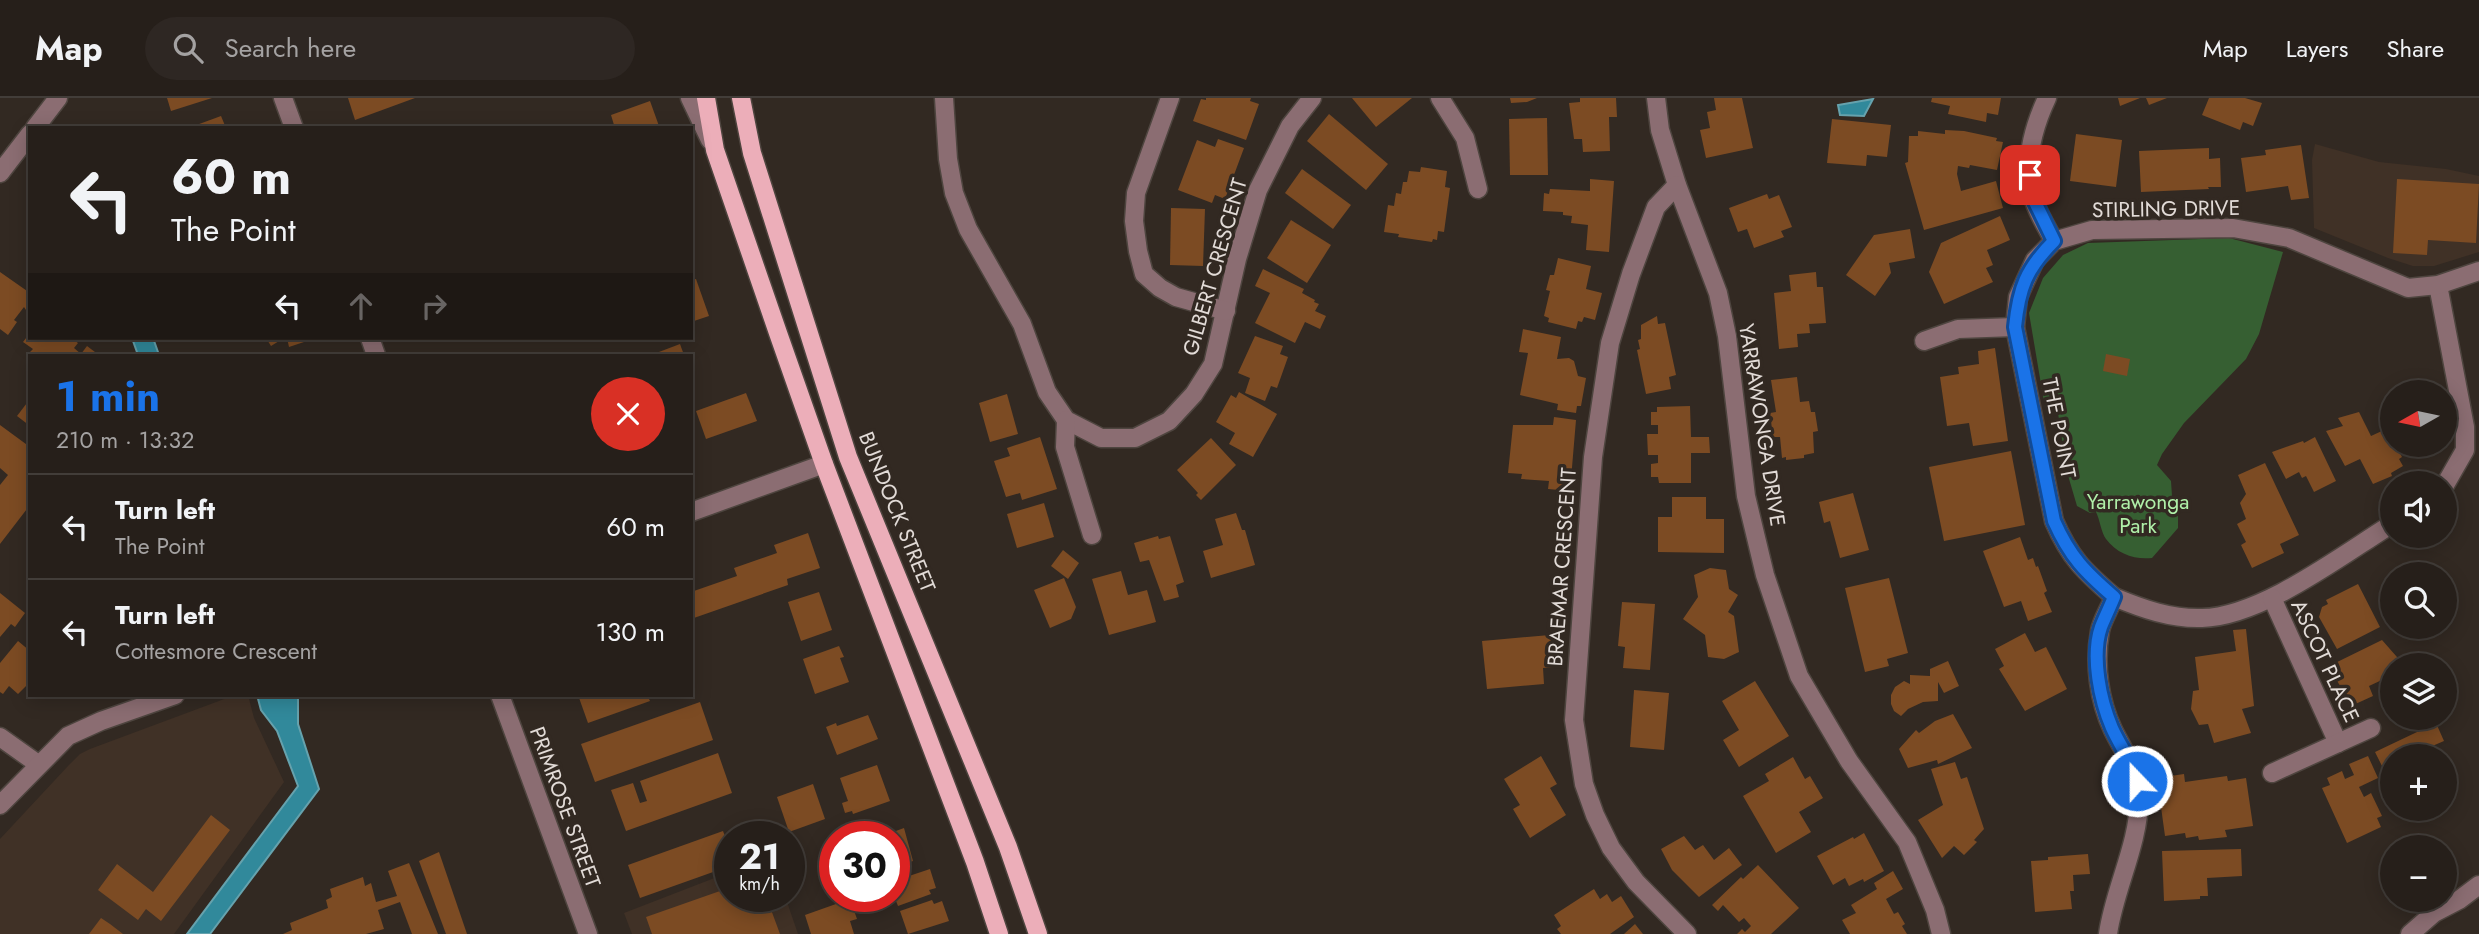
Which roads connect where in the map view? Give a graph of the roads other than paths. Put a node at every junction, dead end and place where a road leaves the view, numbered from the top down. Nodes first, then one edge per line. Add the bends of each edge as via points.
1 (58, 98) edge
2 (283, 98) edge
3 (690, 98) edge
4 (706, 98) edge
5 (741, 98) edge
6 (944, 98) edge
7 (1170, 98) edge
8 (1312, 98) edge
9 (1440, 98) edge
10 (1656, 98) edge
11 (2047, 98) edge
12 (36, 126) edge
13 (293, 126) edge
14 (28, 137) edge
15 (715, 150) junction
16 (0, 173) edge
17 (1677, 185) junction
18 (1478, 189) dead end
19 (2054, 241) junction
20 (2479, 271) edge
21 (2438, 285) junction
22 (1226, 311) junction
23 (2015, 327) junction
24 (1924, 341) dead end
25 (1066, 420) junction
26 (824, 464) junction
27 (2453, 471) edge
28 (693, 511) edge
29 (2380, 531) edge
30 (1092, 535) dead end
31 (2114, 597) junction
32 (2272, 598) junction
33 (170, 697) edge
34 (501, 697) edge
35 (2371, 727) dead end
36 (0, 737) edge
37 (2338, 743) junction
38 (38, 765) junction
39 (2273, 773) dead end
40 (0, 805) edge
41 (2479, 885) edge
42 (588, 934) edge
43 (999, 934) edge
44 (1038, 934) edge
45 (1687, 934) edge
46 (1941, 934) edge
47 (2108, 934) edge
48 (2410, 934) edge

1 - 12 street
2 - 13 street
3 - 15 street
4 - 15 main road
5 - 44 main road, BUNDOCK STREET via 752,153 848,457 1008,847
6 - 25 street, GILBERT CRESCENT via 954,193 973,239 1022,324 1047,392
7 - 22 street via 1136,193 1134,221 1144,274 1176,297
8 - 22 street, GILBERT CRESCENT via 1290,126 1258,190
9 - 18 street via 1465,138
10 - 17 street, YARRAWONGA DRIVE via 1660,130
11 - 19 street via 2030,146 2030,175 2034,200
14 - 16 street
15 - 26 main road
17 - 45 street, BRAEMAR CRESCENT via 1656,207 1610,343 1593,457 1574,720 1584,784 1611,848 1636,882
17 - 46 street, YARRAWONGA DRIVE via 1718,293 1746,496 1765,575 1799,676 1849,761 1907,842
19 - 21 street, STIRLING DRIVE via 2092,230 2233,228 2289,238 2408,288
19 - 23 street, THE POINT via 2035,260 2018,296
20 - 21 street, STIRLING DRIVE
21 - 27 street via 2465,427 2465,450
22 - 25 street, GILBERT CRESCENT via 1213,364 1169,421 1135,438 1101,438
23 - 24 street via 1958,329
23 - 31 street, THE POINT via 2054,521 2066,548
25 - 30 street via 1065,447
26 - 28 street
26 - 43 main road
29 - 32 street
31 - 32 street via 2176,617 2204,618 2231,614
31 - 47 street via 2100,629 2097,669 2104,706 2132,762 2139,800
32 - 37 street, ASCOT PLACE
33 - 38 street via 75,732
34 - 42 street, PRIMROSE STREET
35 - 37 street, ASCOT PLACE
36 - 38 street
37 - 39 street, ASCOT PLACE
38 - 40 street
41 - 48 street

